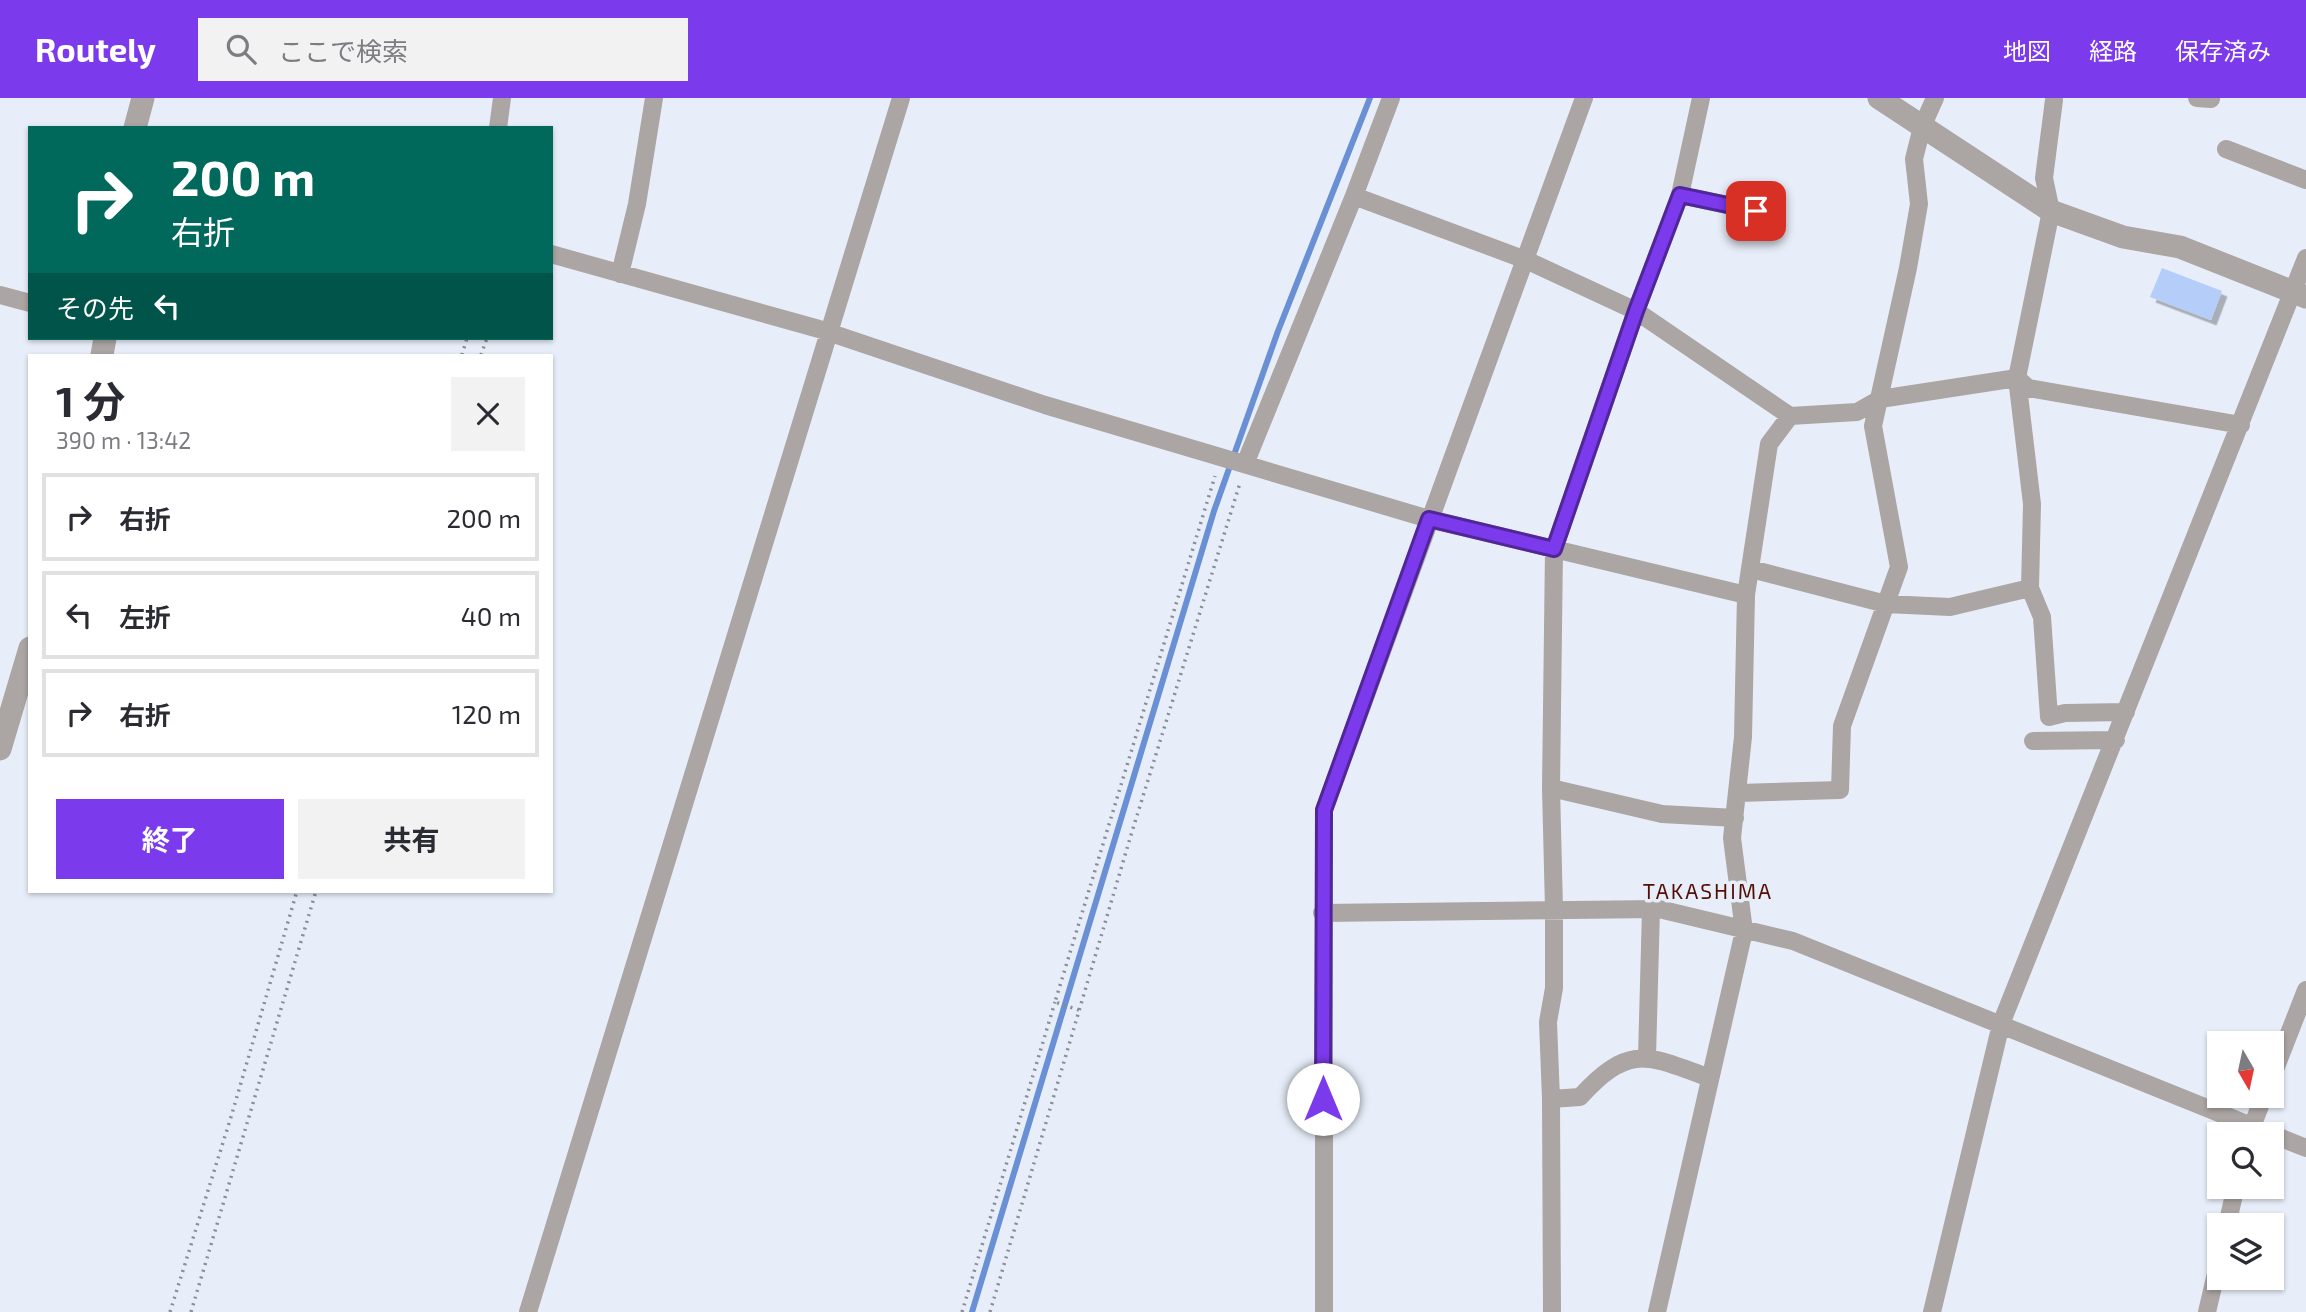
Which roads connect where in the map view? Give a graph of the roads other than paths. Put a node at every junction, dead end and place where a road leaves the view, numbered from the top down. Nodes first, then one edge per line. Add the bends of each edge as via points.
1 (143, 98) edge
2 (502, 98) edge
3 (654, 98) edge
4 (901, 98) edge
5 (1391, 98) edge
6 (1584, 98) edge
7 (1701, 98) edge
8 (1879, 98) edge
9 (1934, 98) edge
10 (2055, 99) edge
11 (138, 126) edge
12 (498, 126) edge
13 (1922, 127) junction
14 (2225, 149) dead end
15 (2306, 180) edge
16 (1354, 195) junction
17 (1680, 195) junction
18 (1756, 211) dead end
19 (2051, 211) junction
20 (553, 255) edge
21 (2306, 258) edge
22 (1526, 260) junction
23 (621, 274) junction
24 (2299, 294) edge
25 (0, 295) edge
26 (28, 302) edge
27 (1636, 311) junction
28 (829, 332) junction
29 (2017, 378) junction
30 (1880, 399) junction
31 (1790, 416) junction
32 (2241, 425) junction
33 (1245, 464) junction
34 (1429, 519) junction
35 (1554, 549) junction
36 (1751, 569) junction
37 (2030, 588) junction
38 (1746, 595) junction
39 (1886, 604) junction
40 (28, 655) edge
41 (2126, 712) junction
42 (2116, 740) junction
43 (2033, 741) dead end
44 (0, 748) edge
45 (1551, 788) junction
46 (1739, 793) junction
47 (1735, 818) junction
48 (1554, 909) junction
49 (1651, 909) junction
50 (1322, 913) junction
51 (1744, 931) junction
52 (2306, 990) edge
53 (2001, 1024) junction
54 (2284, 1046) edge
55 (1647, 1057) junction
56 (1710, 1078) junction
57 (1550, 1099) junction
58 (2232, 1122) edge
59 (2284, 1141) edge
60 (2306, 1148) edge
61 (2212, 1290) edge
62 (528, 1312) edge
63 (1324, 1312) edge
64 (1552, 1312) edge
65 (1657, 1312) edge
66 (1932, 1312) edge
67 (2207, 1312) edge

1 - 11 street
2 - 12 street
3 - 23 street
4 - 28 street
5 - 16 street
6 - 22 street
7 - 17 street
8 - 13 street
9 - 13 street
10 - 19 street via 2044,178
13 - 19 street
13 - 30 street via 1914,159 1919,204
14 - 15 street
16 - 22 street
16 - 33 street
17 - 18 street
17 - 27 street
19 - 24 street via 2123,237 2180,247
19 - 29 street
20 - 23 street
21 - 24 street
22 - 27 street
22 - 34 street
23 - 28 street
24 - 32 street
25 - 26 street
27 - 31 street
27 - 35 street
28 - 33 street via 1045,405
28 - 62 street
29 - 30 street
29 - 32 street via 2028,388
29 - 37 street via 2032,504
30 - 31 street via 1857,412
30 - 39 street via 1873,425 1899,567
31 - 36 street via 1769,444
32 - 41 street
33 - 34 street
34 - 35 street
34 - 50 street via 1324,810
35 - 38 street
35 - 45 street
36 - 38 street
36 - 39 street
37 - 39 street via 1950,607
37 - 41 street via 2042,617 2049,718 2066,713
38 - 46 street
39 - 46 street via 1842,726 1840,790
40 - 44 street
41 - 42 street
42 - 43 street
42 - 53 street
45 - 47 street via 1662,814
45 - 48 street
46 - 47 street
47 - 51 street via 1732,838
48 - 49 street
48 - 50 street
48 - 57 street via 1554,988 1548,1022
49 - 51 street
49 - 55 street
50 - 63 street
51 - 53 street via 1793,941
51 - 56 street
52 - 54 street
53 - 58 street
53 - 66 street
55 - 56 street
55 - 57 street via 1615,1068 1580,1097
56 - 65 street
57 - 64 street
59 - 60 street
61 - 67 street

